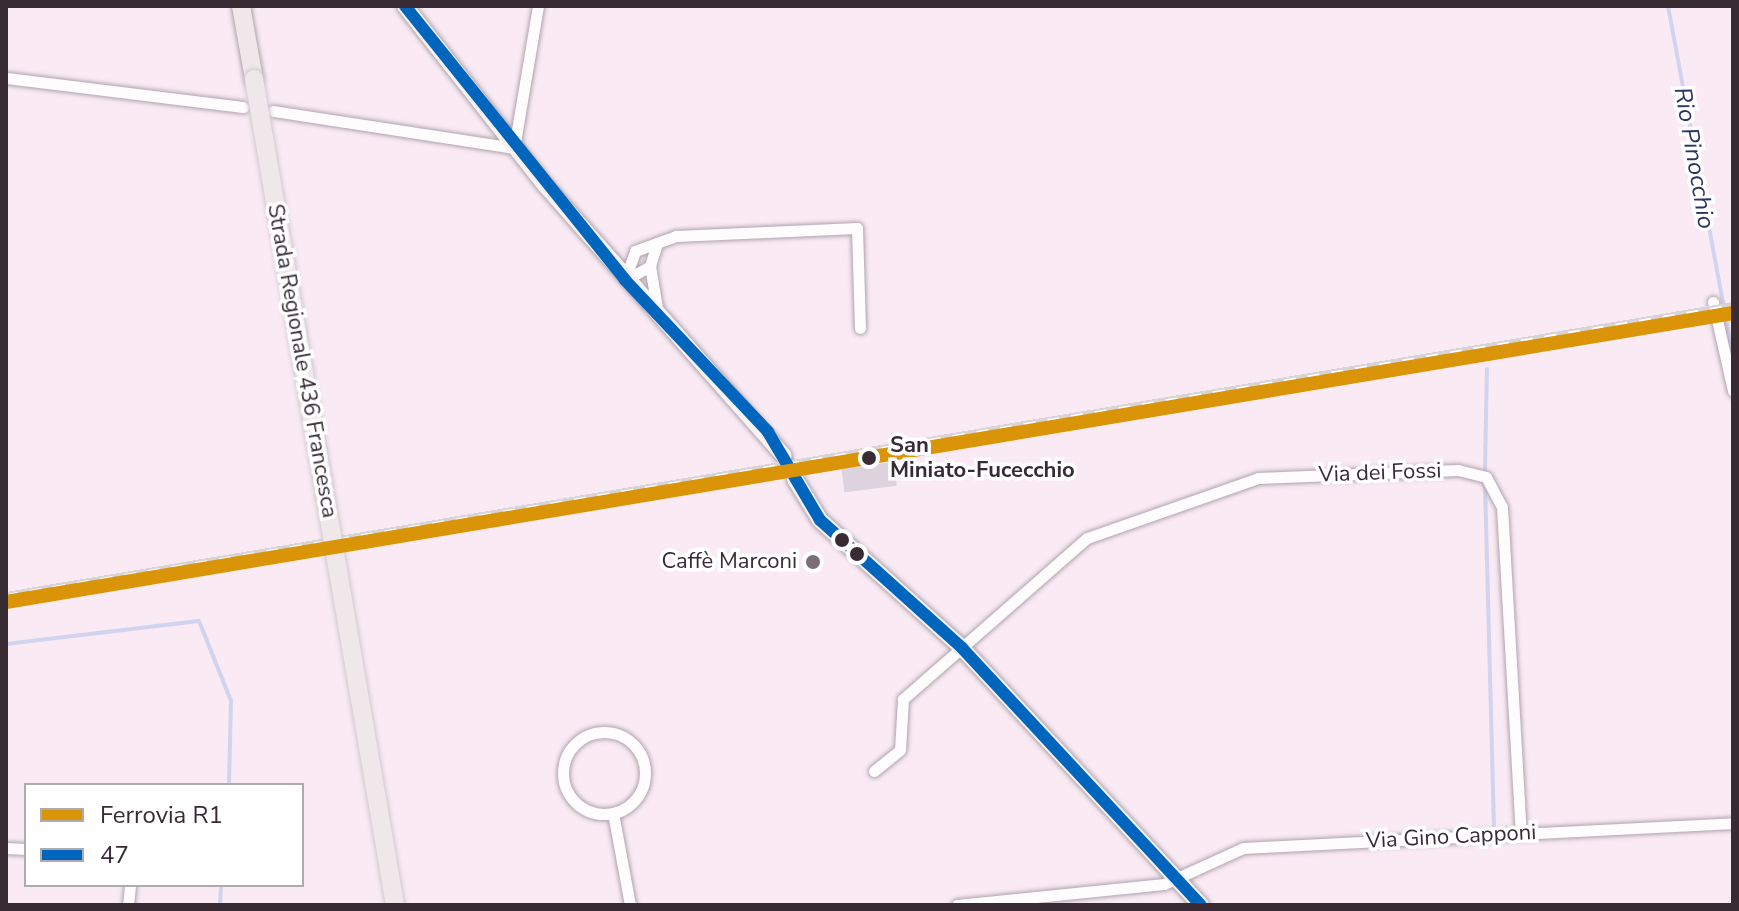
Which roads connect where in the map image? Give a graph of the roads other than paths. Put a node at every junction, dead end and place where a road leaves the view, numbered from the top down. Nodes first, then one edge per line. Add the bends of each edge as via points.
1 (241, 6) edge
2 (405, 6) edge
3 (538, 6) edge
4 (6, 78) edge
5 (243, 107) dead end
6 (273, 111) dead end
7 (514, 148) junction
8 (657, 243) junction
9 (635, 251) junction
10 (608, 260) junction
11 (650, 266) junction
12 (625, 280) junction
13 (1713, 302) dead end
14 (659, 317) junction
15 (860, 328) dead end
16 (1733, 391) edge
17 (784, 456) tunnel mouth
18 (795, 479) tunnel mouth
19 (962, 648) junction
20 (874, 771) dead end
21 (613, 813) junction
22 (1733, 823) edge
23 (1521, 834) junction
24 (1177, 880) junction
25 (1060, 901) edge
26 (991, 903) edge
27 (395, 905) edge
28 (630, 905) edge
29 (957, 905) edge
30 (1201, 905) edge

1 - 27 main road, Strada Regionale 436 Francesca, bridge
2 - 7 street
3 - 7 street
4 - 5 street
6 - 7 street
7 - 10 street
8 - 9 street
8 - 11 street
8 - 15 street via 728,230 857,228
9 - 10 street
9 - 12 street
10 - 12 street
11 - 12 street
11 - 14 street
12 - 14 street
13 - 16 street
14 - 17 street
18 - 19 street via 820,520
19 - 20 street, Via dei Fossi via 903,699 900,750
19 - 23 street, Via dei Fossi via 1087,538 1239,482 1458,470 1493,484 1502,507
19 - 24 street
21 - 21 street via 643,786 643,758 625,737 598,732 567,755 564,780 577,803
21 - 28 street
22 - 23 street, Via Gino Capponi
23 - 24 street, Via Gino Capponi via 1243,848
24 - 25 street, Via Gino Capponi
24 - 30 street
25 - 26 street, Via Gino Capponi
26 - 29 street, Via Gino Capponi

